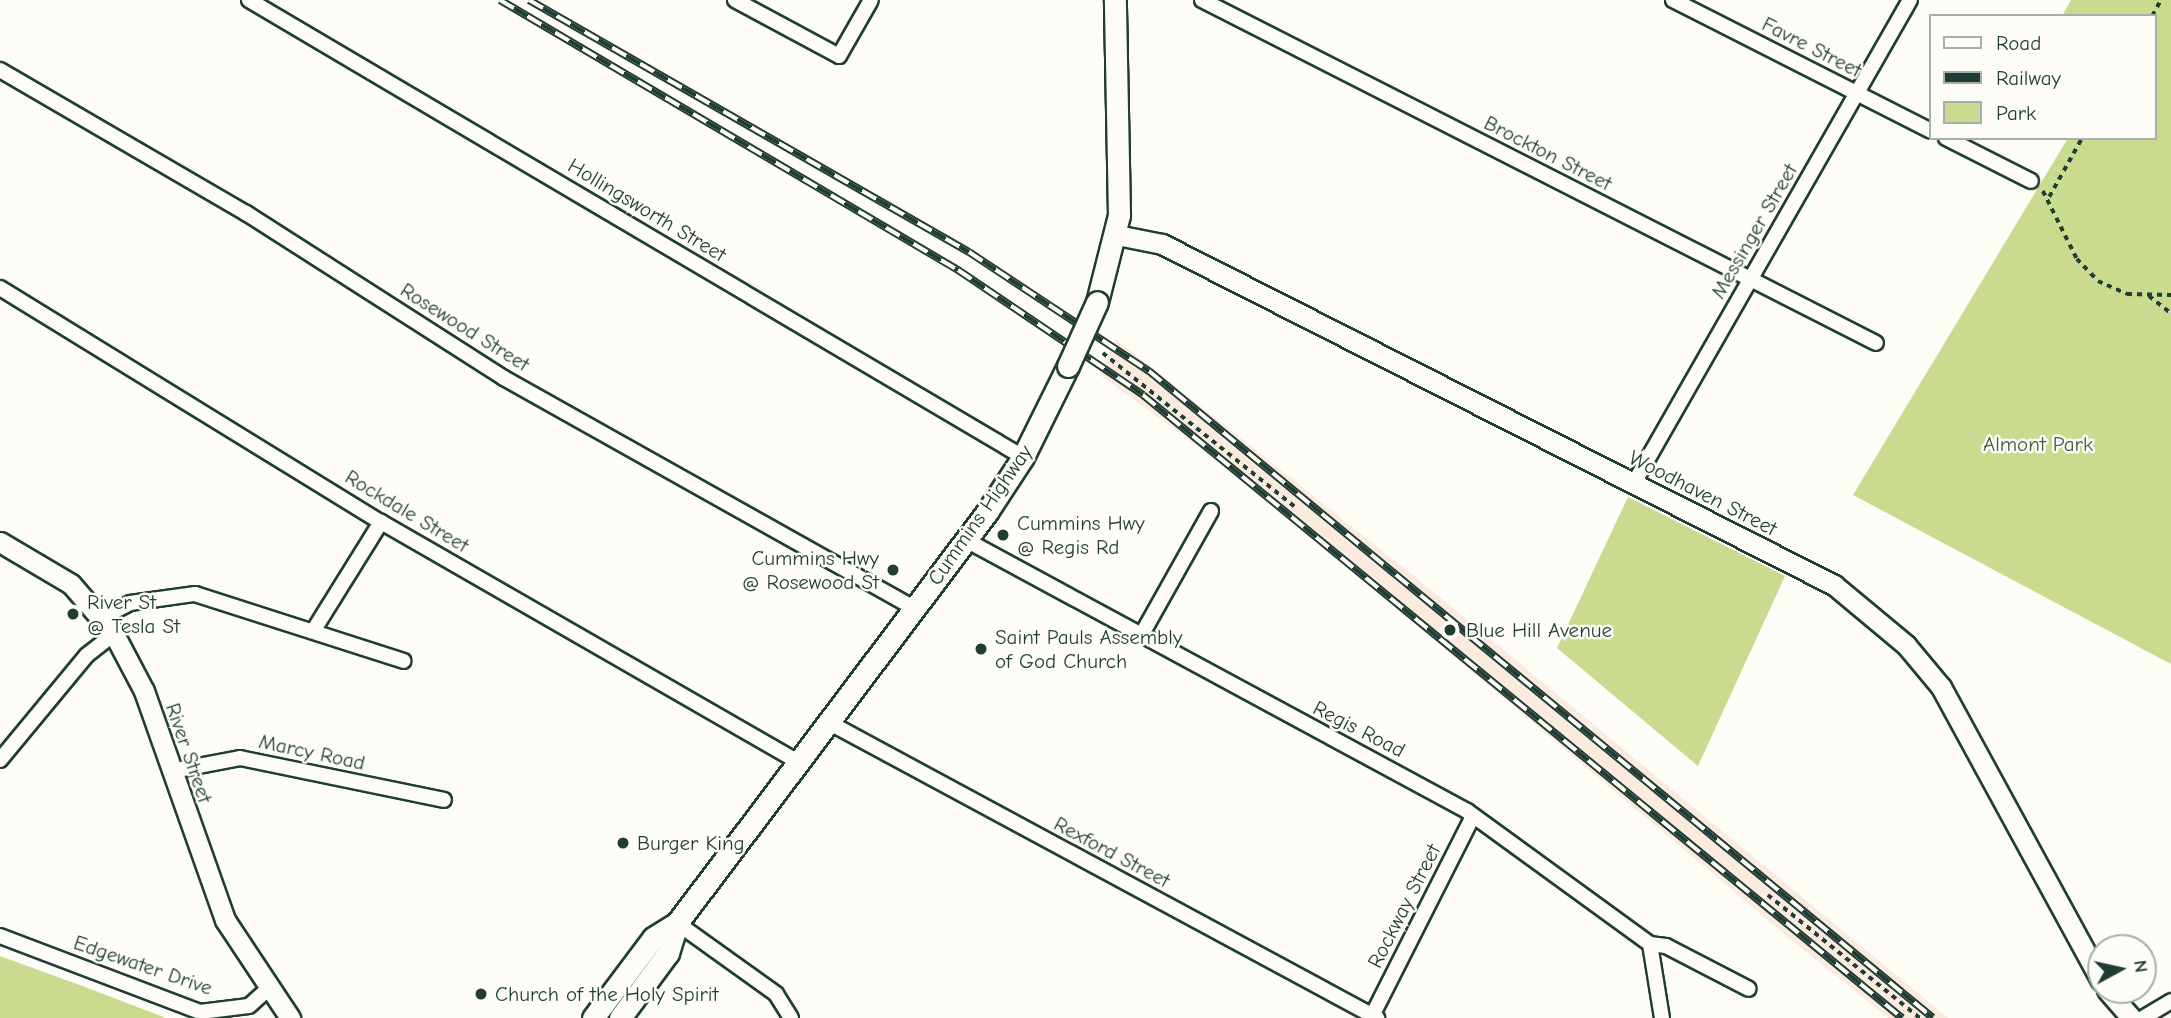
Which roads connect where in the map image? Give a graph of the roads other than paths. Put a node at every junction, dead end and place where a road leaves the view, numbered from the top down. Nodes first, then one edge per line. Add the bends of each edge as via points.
1 (249, 0) edge
2 (735, 0) edge
3 (871, 0) edge
4 (1115, 0) edge
5 (1202, 0) edge
6 (1673, 0) edge
7 (1910, 0) edge
8 (0, 70) edge
9 (1857, 93) junction
10 (1930, 130) edge
11 (1950, 140) edge
12 (2031, 181) road end
13 (1117, 235) junction
14 (1750, 279) junction
15 (0, 288) edge
16 (1876, 343) dead end
17 (1023, 457) junction
18 (1634, 483) junction
19 (1211, 511) dead end
20 (381, 522) junction
21 (966, 540) junction
22 (0, 542) edge
23 (914, 608) junction
24 (103, 617) junction
25 (315, 628) junction
26 (114, 634) junction
27 (1142, 634) junction
28 (404, 661) dead end
29 (828, 722) junction
30 (0, 760) edge
31 (798, 762) junction
32 (172, 771) junction
33 (444, 800) dead end
34 (1474, 816) junction
35 (677, 923) junction
36 (0, 936) edge
37 (1650, 944) junction
38 (2087, 953) edge
39 (268, 989) junction
40 (1749, 989) dead end
41 (2171, 1001) edge
42 (2118, 1004) edge
43 (1375, 1017) edge
44 (290, 1018) edge
45 (593, 1018) edge
46 (620, 1018) edge
47 (791, 1018) edge
48 (1662, 1018) edge
49 (2131, 1018) edge
50 (2143, 1018) edge

1 - 17 street, Hollingsworth Street
2 - 3 street via 839,56
4 - 13 main road, Cummins Highway
5 - 14 street, Brockton Street
6 - 9 street, Favre Street
7 - 9 street, Messinger Street
8 - 23 street, Rosewood Street via 246,213 504,378
9 - 10 street, Favre Street
9 - 14 street, Messinger Street
11 - 12 street
13 - 17 main road, Cummins Highway, bridge via 1097,302
13 - 18 street, Woodhaven Street via 1162,244
14 - 16 street, Brockton Street
14 - 18 street, Messinger Street
15 - 20 street, Rockdale Street
17 - 21 main road, Cummins Highway
18 - 38 street, Woodhaven Street via 1833,585 1906,645 1969,730
19 - 27 street
20 - 25 street
20 - 31 street, Rockdale Street
21 - 23 main road, Cummins Highway
21 - 27 street, Regis Road
22 - 24 street, River Street via 52,569
23 - 29 main road, Cummins Highway
24 - 25 street via 130,603 195,594
24 - 26 street, River Street
25 - 28 street
26 - 30 street via 87,655
26 - 32 street, River Street via 144,691
27 - 34 street, Regis Road
29 - 31 main road, Cummins Highway
29 - 43 street, Rexford Street
31 - 35 main road, Cummins Highway
32 - 33 street, Marcy Road via 240,758
32 - 39 street, River Street via 221,911
34 - 37 street, Regis Road
34 - 43 street, Rockway Street
35 - 45 main road, Cummins Highway via 653,938
35 - 46 main road, Cummins Highway via 668,953
35 - 47 street via 776,994
36 - 39 street, Edgewater Drive via 200,1012 248,1006
37 - 40 street, Regis Road via 1666,946
37 - 48 street
39 - 44 street, River Street
41 - 50 street
42 - 49 street

